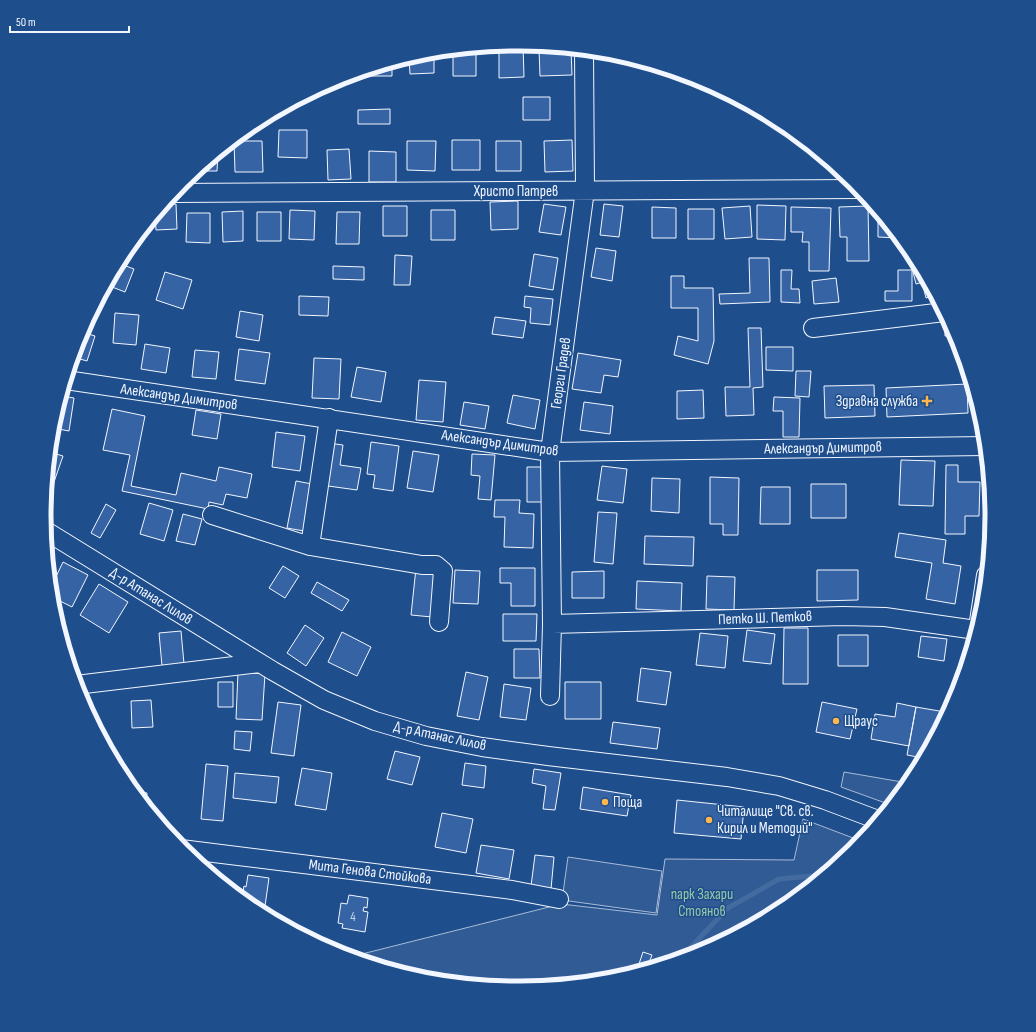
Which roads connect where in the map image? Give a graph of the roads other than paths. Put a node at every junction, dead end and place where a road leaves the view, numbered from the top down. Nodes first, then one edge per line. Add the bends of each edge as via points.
1 (584, 56) edge
2 (851, 189) edge
3 (585, 190) junction
4 (181, 193) edge
5 (938, 313) edge
6 (813, 328) dead end
7 (72, 381) edge
8 (329, 418) junction
9 (980, 446) edge
10 (550, 452) junction
11 (212, 515) dead end
12 (52, 534) edge
13 (310, 546) junction
14 (439, 622) dead end
15 (552, 624) junction
16 (971, 629) edge
17 (259, 663) junction
18 (83, 684) edge
19 (550, 696) dead end
20 (874, 818) edge
21 (193, 850) edge
22 (559, 899) dead end

1 - 3 street, Георги Градев
2 - 3 street, Христо Патрев
3 - 4 street, Христо Патрев
3 - 10 street, Георги Градев
5 - 6 street
7 - 8 street, Александър Димитров
8 - 10 street, Александър Димитров
8 - 13 street
9 - 10 street, Александър Димитров
10 - 15 street, Георги Градев
11 - 13 street
12 - 17 street, Д-р Атанас Лилов
13 - 14 street via 422,565 436,565 443,571
15 - 16 street, Петко Ш. Петков via 843,616 885,617
15 - 19 street, Георги Градев
17 - 18 street
17 - 20 street, Д-р Атанас Лилов via 324,700 374,722 426,736 548,756 727,777 779,786
21 - 22 street, Мита Генова Стойкова via 512,890

